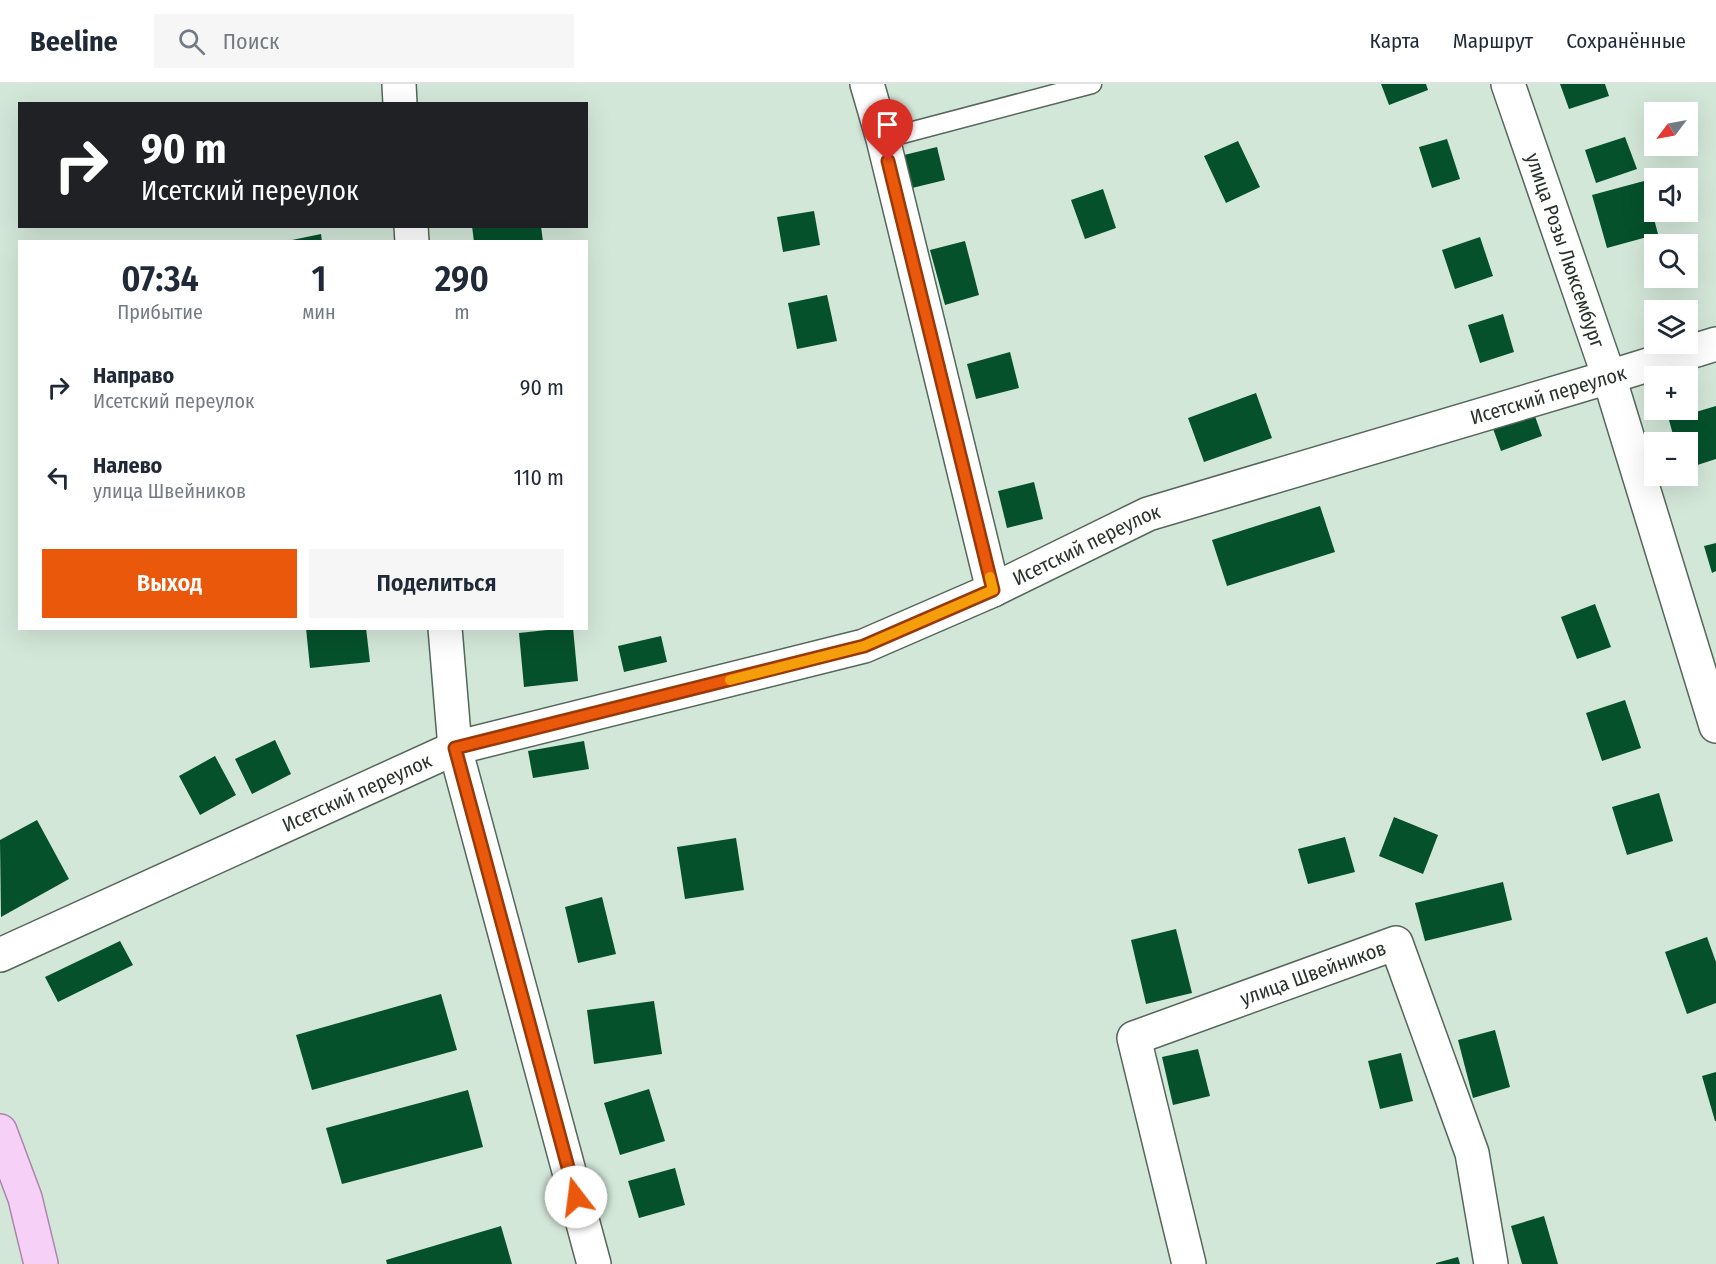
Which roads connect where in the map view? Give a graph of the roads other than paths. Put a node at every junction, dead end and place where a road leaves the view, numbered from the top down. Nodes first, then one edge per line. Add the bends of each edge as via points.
1 (399, 84) edge
2 (867, 84) edge
3 (1092, 84) edge
4 (1508, 84) edge
5 (400, 102) edge
6 (883, 139) junction
7 (1716, 344) edge
8 (1609, 377) junction
9 (993, 590) junction
10 (445, 630) edge
11 (1716, 726) edge
12 (455, 748) junction
13 (0, 954) edge
14 (0, 1131) edge
15 (41, 1264) edge
16 (594, 1264) edge
17 (1189, 1264) edge
18 (1491, 1264) edge

1 - 5 street
2 - 6 street
3 - 6 lane
4 - 8 street, улица Розы Люксембург
6 - 9 street
7 - 8 street, Исетский переулок
8 - 9 street, Исетский переулок via 1148,514
8 - 11 street, улица Розы Люксембург
9 - 12 street, Исетский переулок via 864,646
10 - 12 street
12 - 13 street, Исетский переулок
12 - 16 street
14 - 15 main road via 25,1198
17 - 18 street, улица Швейников via 1134,1038 1396,943 1472,1153

